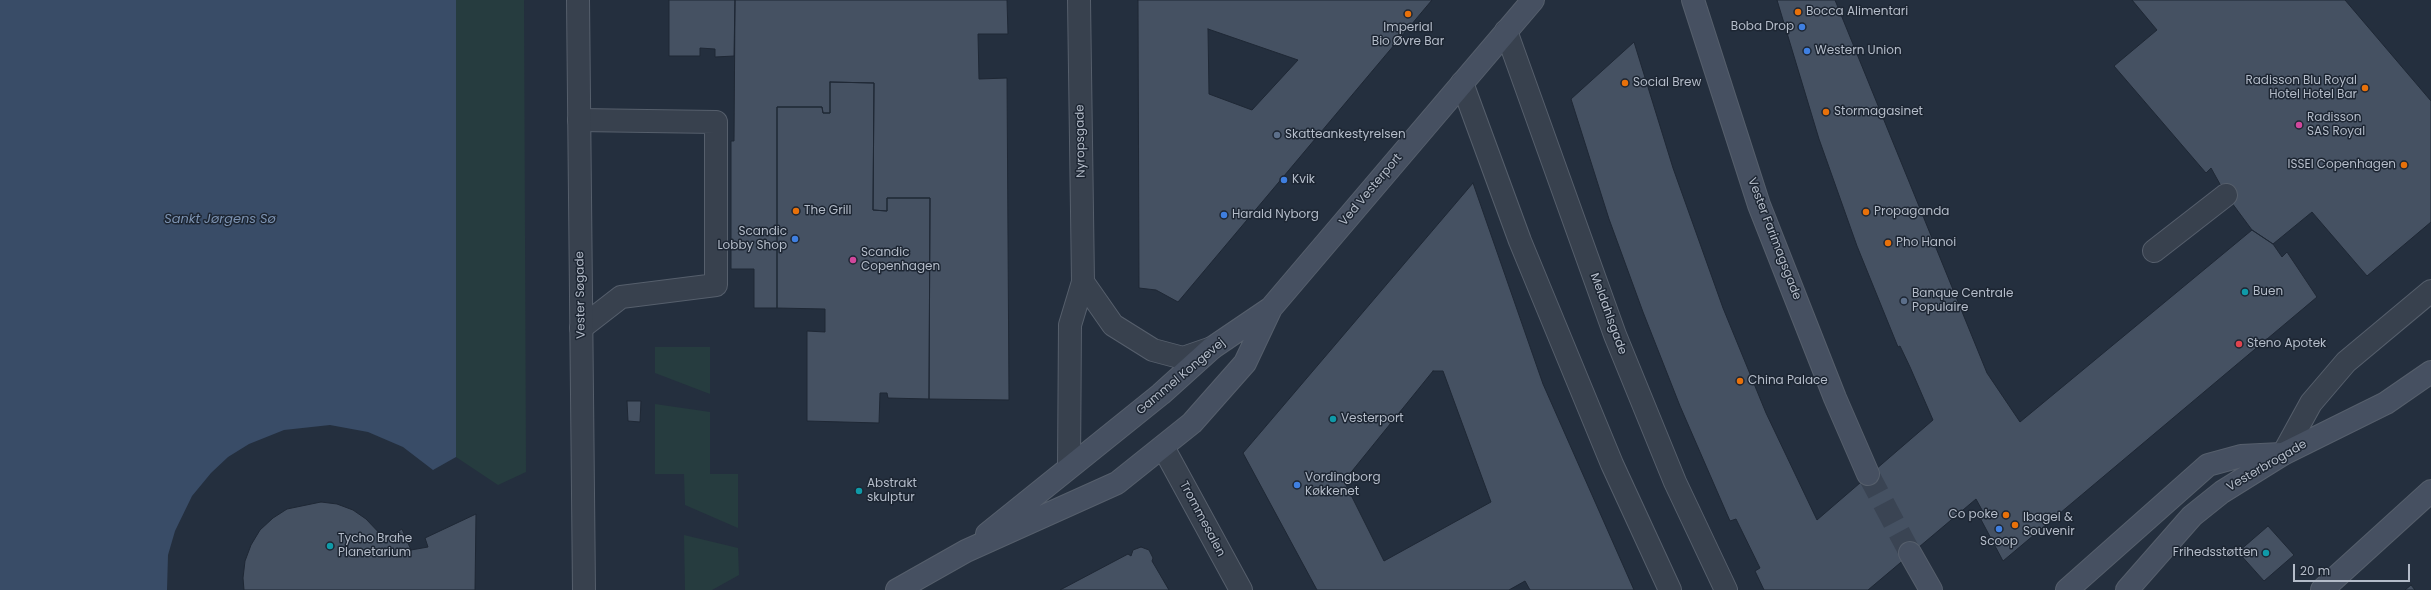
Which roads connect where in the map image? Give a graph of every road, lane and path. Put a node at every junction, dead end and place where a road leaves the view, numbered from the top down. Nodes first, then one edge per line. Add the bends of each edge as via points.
1 (578, 0) edge
2 (1079, 0) edge
3 (1533, 0) edge
4 (1693, 0) edge
5 (1506, 31) junction
6 (1462, 83) junction
7 (579, 120) junction
8 (2226, 195) dead end
9 (2154, 251) dead end
10 (1083, 282) junction
11 (2431, 292) edge
12 (1271, 308) junction
13 (581, 328) junction
14 (1212, 348) junction
15 (2431, 372) edge
16 (1163, 447) junction
17 (2284, 454) junction
18 (1069, 467) junction
19 (1868, 474) tunnel mouth
20 (2431, 491) edge
21 (966, 551) junction
22 (1910, 554) tunnel mouth
23 (584, 590) edge
24 (897, 590) edge
25 (1241, 590) edge
26 (1670, 590) edge
27 (1726, 590) edge
28 (1931, 590) edge
29 (2066, 590) edge
30 (2127, 590) edge
31 (2322, 590) edge

1 - 7 street, Vester Søgade
2 - 10 street, Nyropsgade
3 - 5 street, Ved Vesterport
4 - 19 street, Vester Farimagsgade via 1759,205 1835,398
5 - 6 street, Ved Vesterport
5 - 27 street, Meldahlsgade via 1615,335 1675,482
6 - 12 street, Ved Vesterport
6 - 26 street via 1520,241 1612,464
7 - 13 street, Vester Søgade
7 - 13 street via 716,122 716,285 621,297
8 - 9 street
10 - 14 street via 1113,325 1153,350 1183,358
10 - 18 street, Nyropsgade via 1070,325
11 - 17 street via 2346,362 2311,403
12 - 14 street, Gammel Kongevej
12 - 16 street, Gammel Kongevej via 1245,363 1192,424
13 - 23 street, Vester Søgade
14 - 18 street, Gammel Kongevej via 1160,394
15 - 17 street, Vesterbrogade via 2386,403
16 - 21 street, Gammel Kongevej via 1117,483
16 - 25 street, Trommesalen
17 - 29 street via 2241,456 2208,465
17 - 30 street, Vesterbrogade via 2222,492 2192,516
18 - 21 street, Gammel Kongevej
20 - 31 street
21 - 24 street, Gammel Kongevej
22 - 28 street

